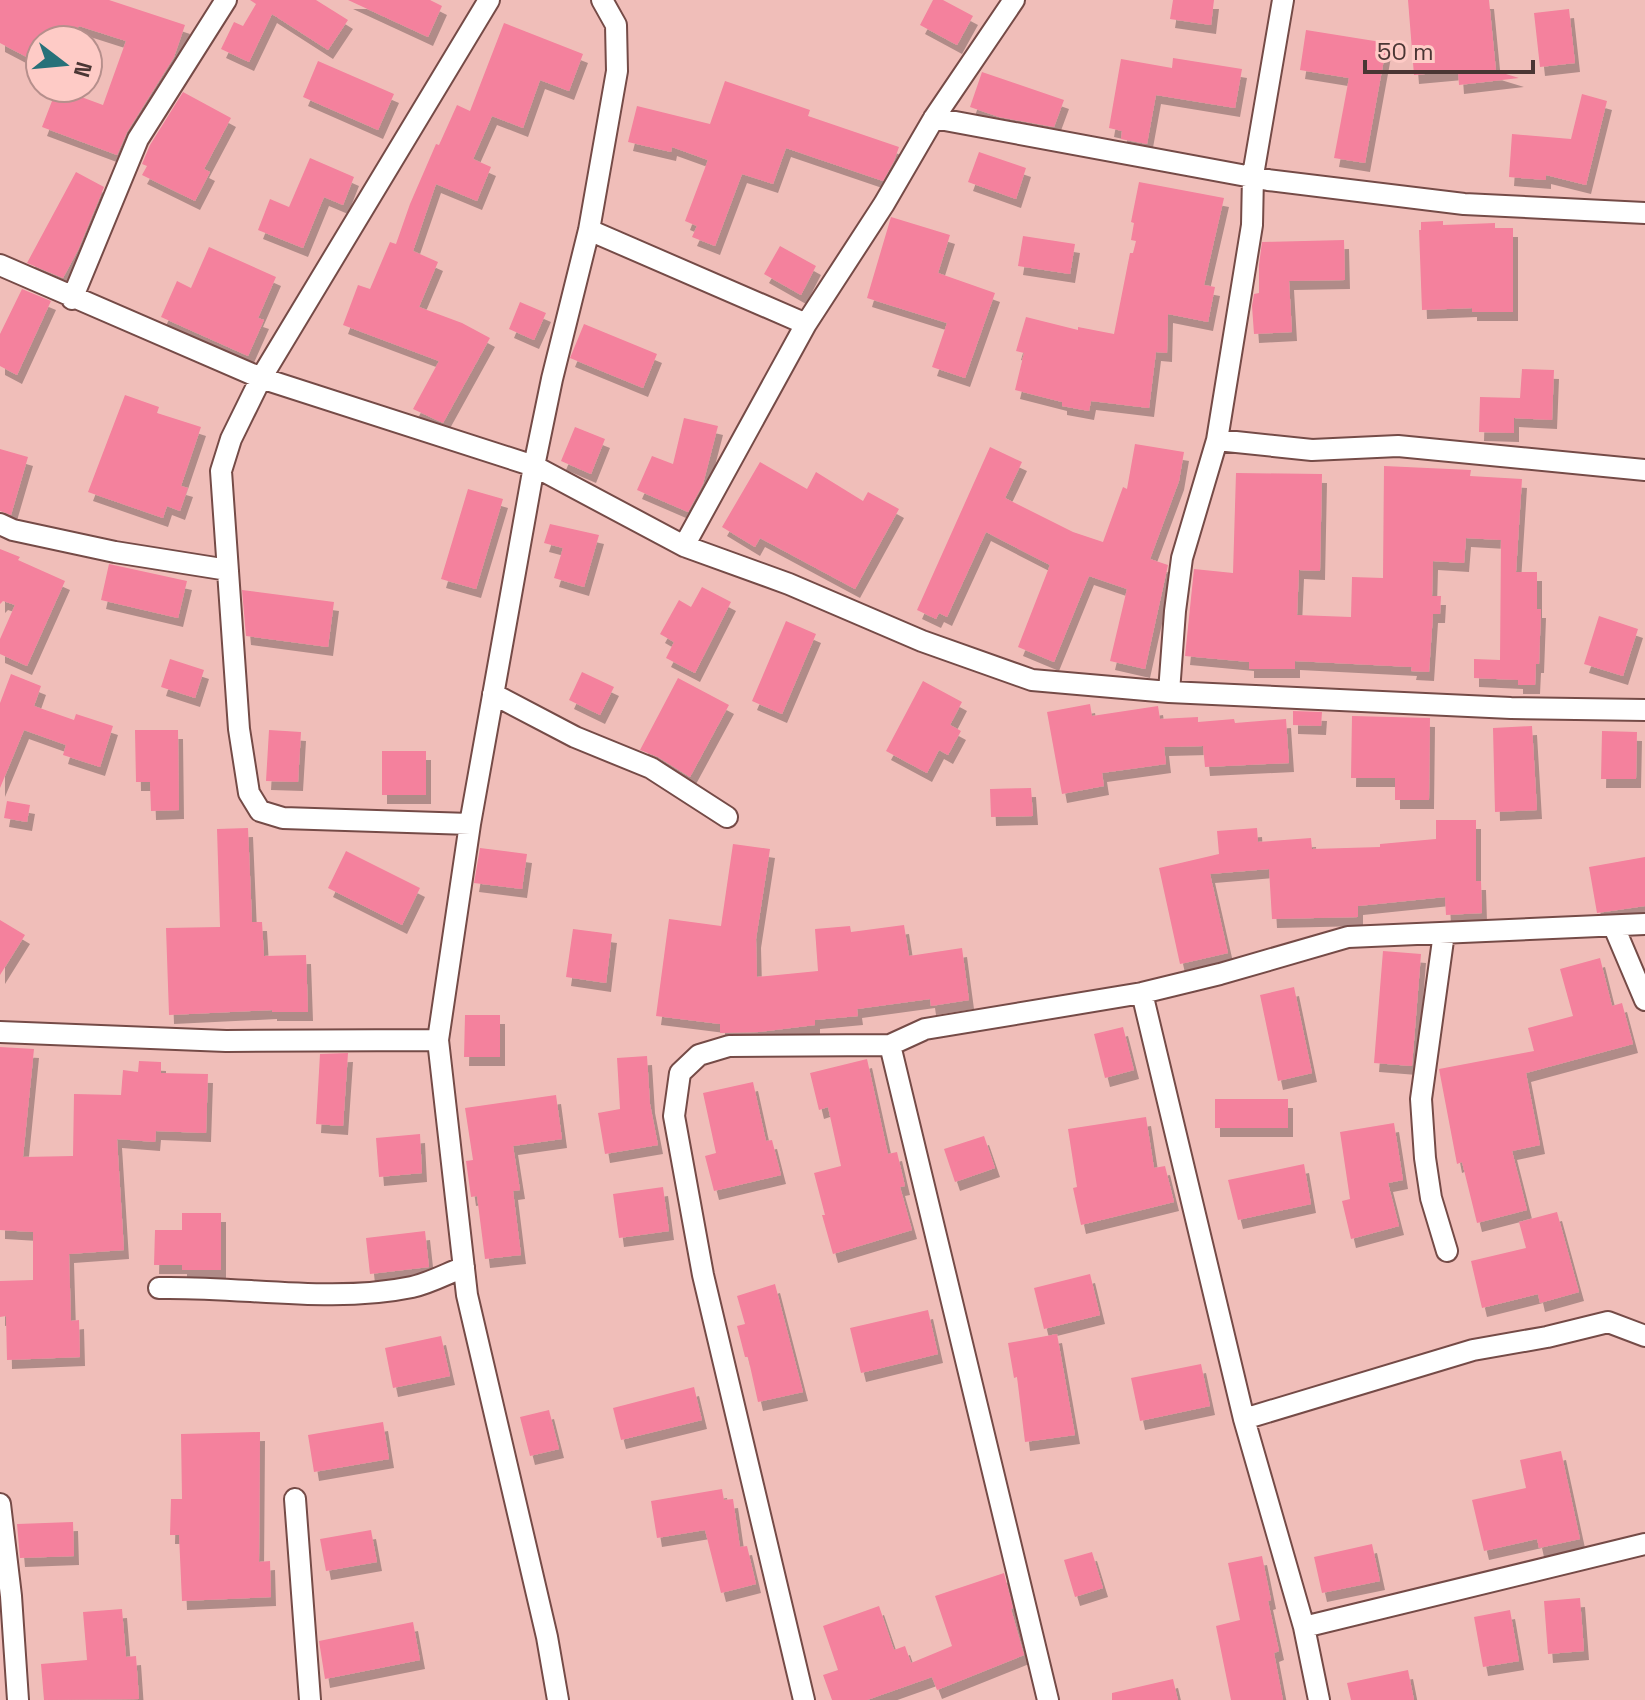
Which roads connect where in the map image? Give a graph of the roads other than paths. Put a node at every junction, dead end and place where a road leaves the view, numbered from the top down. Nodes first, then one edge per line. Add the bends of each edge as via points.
1 (226, 0) edge
2 (489, 0) edge
3 (602, 0) edge
4 (1014, 0) edge
5 (1283, 0) edge
6 (934, 118) junction
7 (1253, 175) junction
8 (1645, 213) edge
9 (589, 230) junction
10 (0, 265) edge
11 (72, 299) junction
12 (806, 324) junction
13 (261, 378) junction
14 (1217, 440) junction
15 (534, 466) junction
16 (1645, 470) edge
17 (0, 524) edge
18 (684, 546) junction
19 (228, 570) junction
20 (1169, 692) junction
21 (493, 694) junction
22 (1645, 710) edge
23 (727, 817) dead end
24 (470, 824) junction
25 (1645, 924) edge
26 (1614, 927) junction
27 (1444, 933) junction
28 (1142, 993) junction
29 (1645, 1000) edge
30 (0, 1032) edge
31 (438, 1040) junction
32 (890, 1045) junction
33 (1447, 1251) dead end
34 (464, 1267) junction
35 (159, 1288) dead end
36 (1645, 1336) edge
37 (1244, 1419) junction
38 (295, 1499) dead end
39 (0, 1504) edge
40 (1645, 1544) edge
41 (5, 1595) edge
42 (1304, 1627) junction
43 (18, 1700) edge
44 (310, 1700) edge
45 (558, 1700) edge
46 (804, 1700) edge
47 (1048, 1700) edge
48 (1319, 1700) edge

1 - 11 street via 138,139
2 - 13 street
3 - 9 street via 616,25 617,71
4 - 6 street
5 - 7 street
6 - 7 street
6 - 12 street
7 - 8 street via 1464,204
7 - 14 street via 1252,225
9 - 12 street
9 - 15 street
10 - 11 street
11 - 13 street
12 - 18 street
13 - 15 street
13 - 19 street via 221,471
14 - 16 street via 1312,450 1398,446
14 - 20 street via 1182,558
15 - 18 street
15 - 21 street
17 - 19 street via 115,552
18 - 20 street via 1032,680
19 - 24 street via 239,729 249,793 260,811 283,818
20 - 22 street
21 - 23 street via 575,737 651,768
21 - 24 street
24 - 31 street
25 - 26 street
26 - 27 street
26 - 29 street
27 - 28 street via 1348,937
27 - 33 street via 1421,1099 1431,1198
28 - 32 street via 925,1029
28 - 37 street
30 - 31 street via 226,1041
31 - 34 street
32 - 46 street via 729,1046 699,1055 680,1073 674,1116 703,1275
32 - 47 street
34 - 35 street via 414,1287 345,1294
34 - 45 street
36 - 37 street via 1608,1322 1473,1350
37 - 42 street
38 - 44 street
39 - 41 street
40 - 42 street
41 - 43 street
42 - 48 street

